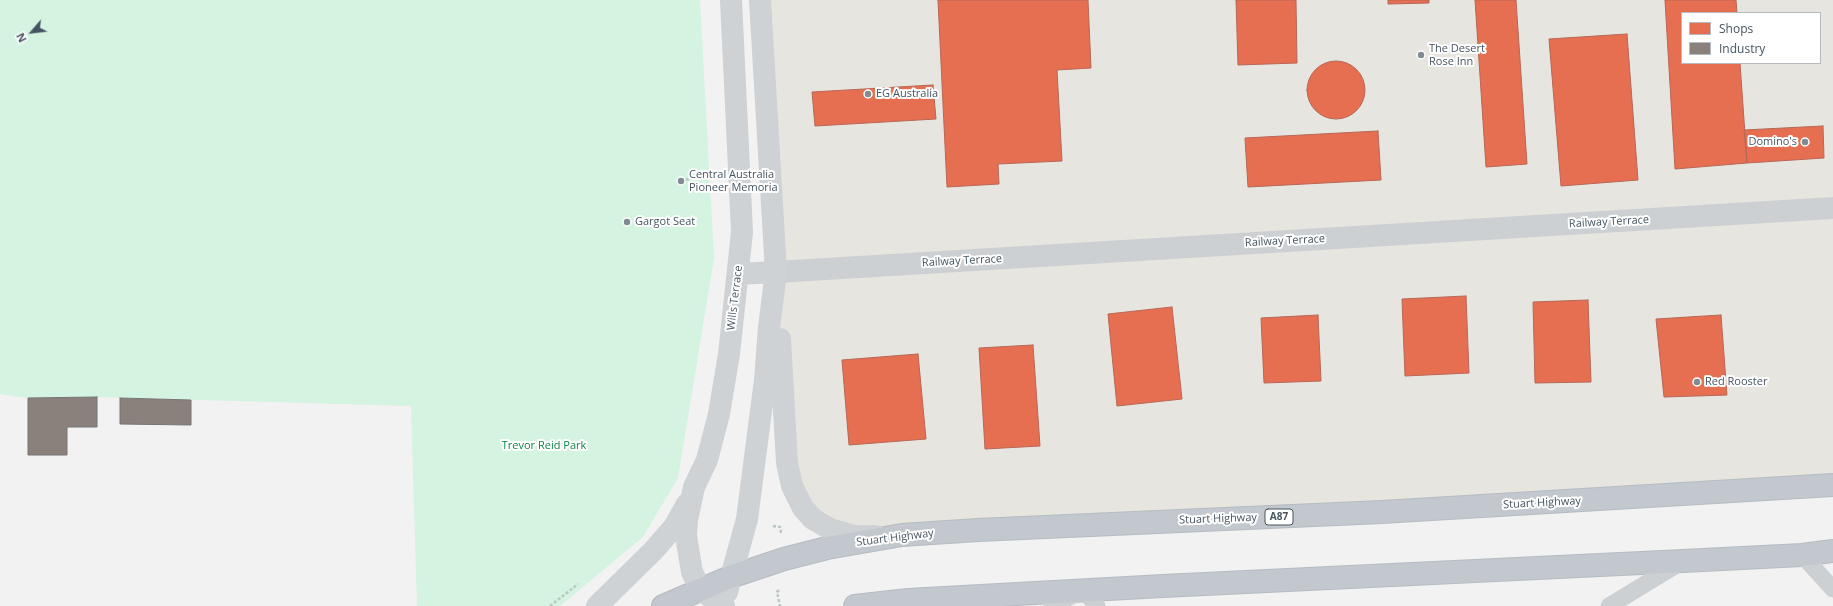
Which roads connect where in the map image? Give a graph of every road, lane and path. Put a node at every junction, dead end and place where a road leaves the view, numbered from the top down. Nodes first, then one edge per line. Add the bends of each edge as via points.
1 (731, 0) edge
2 (760, 0) edge
3 (718, 173) dead end
4 (681, 182) dead end
5 (1833, 208) edge
6 (776, 272) junction
7 (738, 274) junction
8 (1833, 485) edge
9 (694, 487) junction
10 (902, 535) junction
11 (1833, 551) edge
12 (1802, 555) junction
13 (1683, 561) junction
14 (730, 577) junction
15 (700, 588) junction
16 (1833, 589) edge
17 (1083, 590) junction
18 (722, 605) edge
19 (597, 606) edge
20 (662, 606) edge
21 (855, 606) edge
22 (1052, 606) edge
23 (1097, 606) edge
24 (1609, 606) edge

1 - 7 main road, Wills Terrace via 742,217
2 - 6 main road
3 - 4 path via 709,173
5 - 6 street, Railway Terrace
6 - 7 main road, Railway Terrace
6 - 10 main road via 787,463 792,486 803,508 813,519 830,529 854,536
6 - 14 main road via 748,519
7 - 9 main road, Wills Terrace via 719,414 707,460
8 - 10 highway, Stuart Highway / A87 via 1382,512
9 - 15 main road, Wills Terrace via 686,536 692,572
9 - 19 main road via 674,527
10 - 14 highway, Stuart Highway / A87 via 828,548
11 - 12 highway
12 - 13 highway
12 - 16 lane
13 - 17 highway
13 - 24 lane
14 - 15 highway, Stuart Highway / A87
14 - 18 main road
15 - 18 main road
15 - 20 highway, Stuart Highway / A87
17 - 21 highway via 908,600
17 - 22 lane
17 - 23 lane

